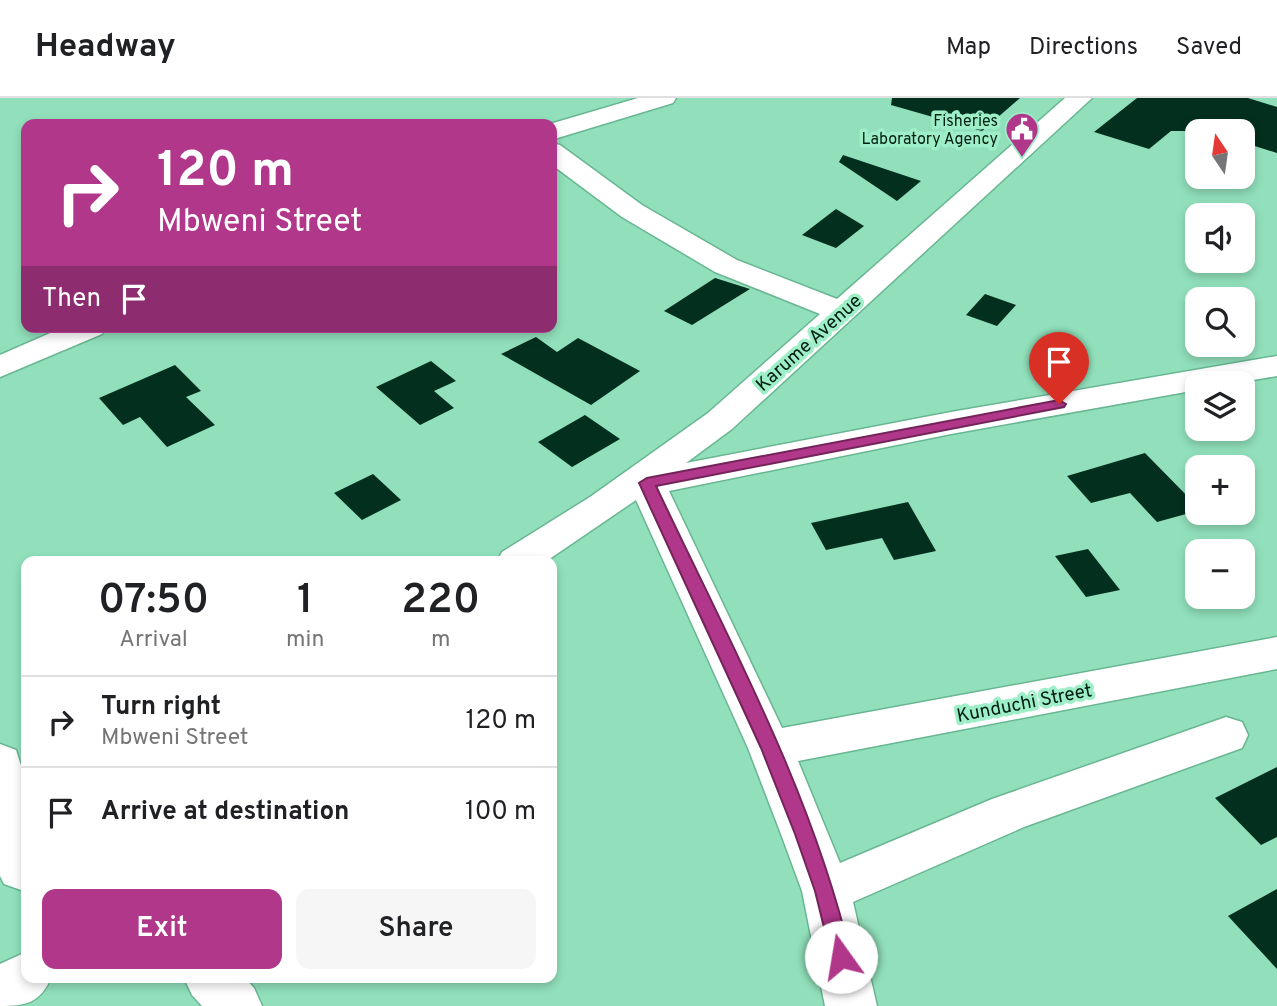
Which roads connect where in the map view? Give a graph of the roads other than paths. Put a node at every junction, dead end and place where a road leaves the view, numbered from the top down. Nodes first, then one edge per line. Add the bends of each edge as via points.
1 (664, 98) edge
2 (1080, 98) edge
3 (557, 130) edge
4 (557, 155) edge
5 (842, 312) junction
6 (76, 333) edge
7 (1277, 366) edge
8 (0, 367) edge
9 (639, 484) junction
10 (525, 556) edge
11 (1277, 653) edge
12 (1226, 735) dead end
13 (770, 748) junction
14 (0, 763) edge
15 (16, 872) edge
16 (825, 891) junction
17 (21, 980) edge
18 (215, 983) edge
19 (0, 995) edge
20 (236, 1006) edge
21 (851, 1006) edge

1 - 3 street
2 - 5 street, Karume Avenue
4 - 5 street via 632,211 726,266
5 - 9 street, Karume Avenue via 720,421
6 - 8 street
7 - 9 street
9 - 10 street, Karume Avenue
9 - 13 street
11 - 13 street, Kunduchi Street
12 - 16 street via 1008,813
13 - 16 street
14 - 15 street
16 - 21 street
17 - 19 street
18 - 20 street

